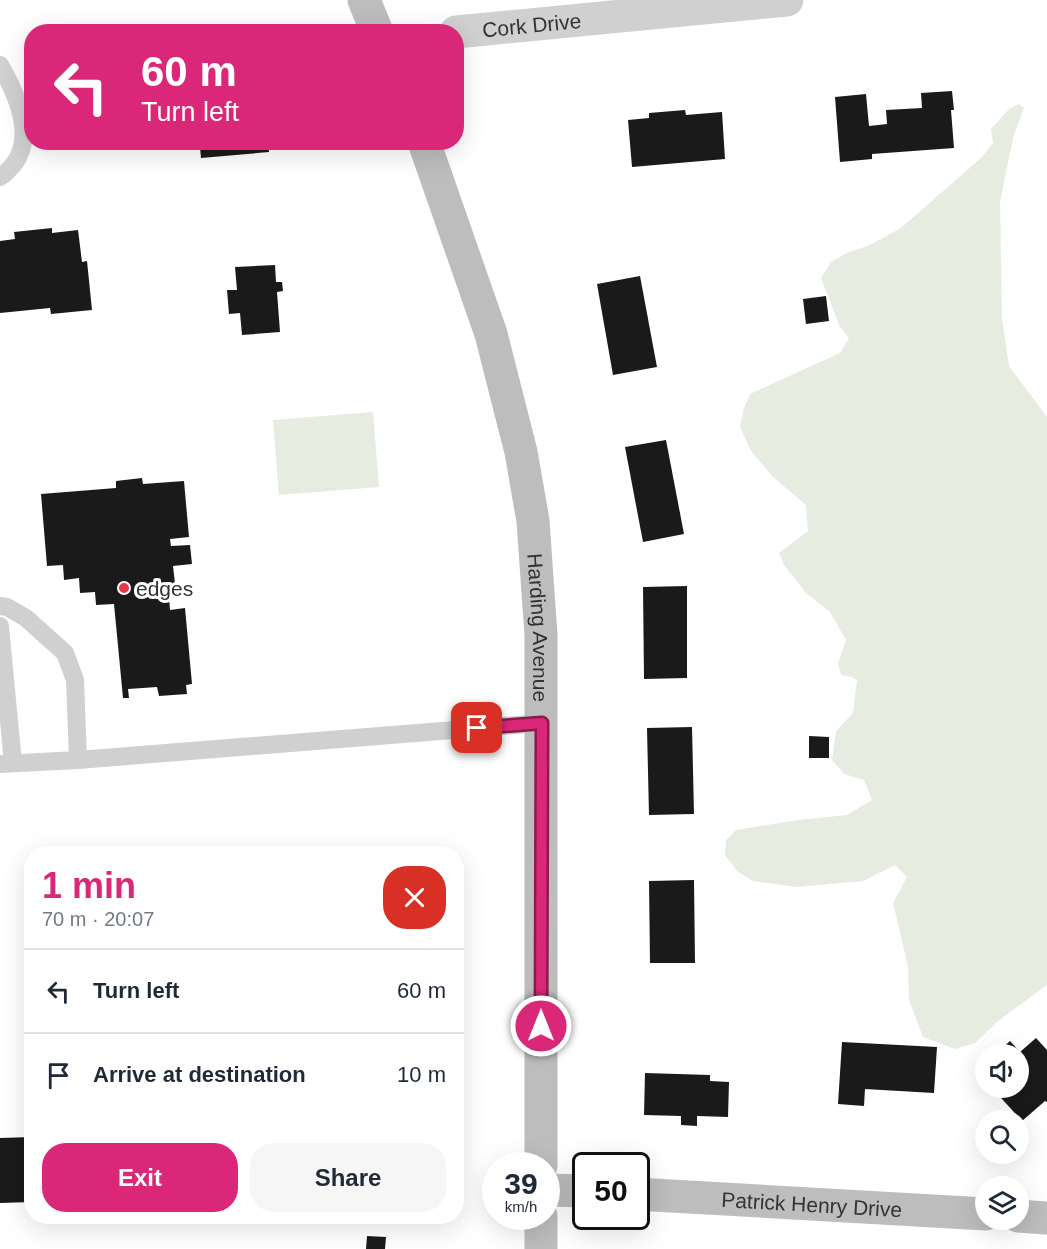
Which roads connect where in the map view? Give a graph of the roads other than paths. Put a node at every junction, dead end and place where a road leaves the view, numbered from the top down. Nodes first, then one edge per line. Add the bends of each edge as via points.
1 (364, 0) edge
2 (787, 0) edge
3 (374, 24) edge
4 (464, 31) edge
5 (0, 65) edge
6 (427, 150) edge
7 (0, 177) edge
8 (0, 606) edge
9 (0, 626) edge
10 (542, 723) junction
11 (78, 760) junction
12 (6, 764) edge
13 (541, 1152) edge
14 (650, 1195) edge
15 (975, 1213) edge
16 (1029, 1217) edge
17 (1047, 1218) edge
18 (541, 1230) edge
19 (541, 1249) edge

1 - 3 main road
2 - 4 street, Cork Drive
5 - 7 lane via 21,113 23,139 17,159
6 - 10 main road, Harding Avenue via 491,334 521,452 537,569
8 - 11 lane via 26,618 65,652 75,680
9 - 12 lane
10 - 11 lane
10 - 13 main road, Harding Avenue
11 - 12 lane
14 - 15 main road, Patrick Henry Drive
16 - 17 main road
18 - 19 main road

